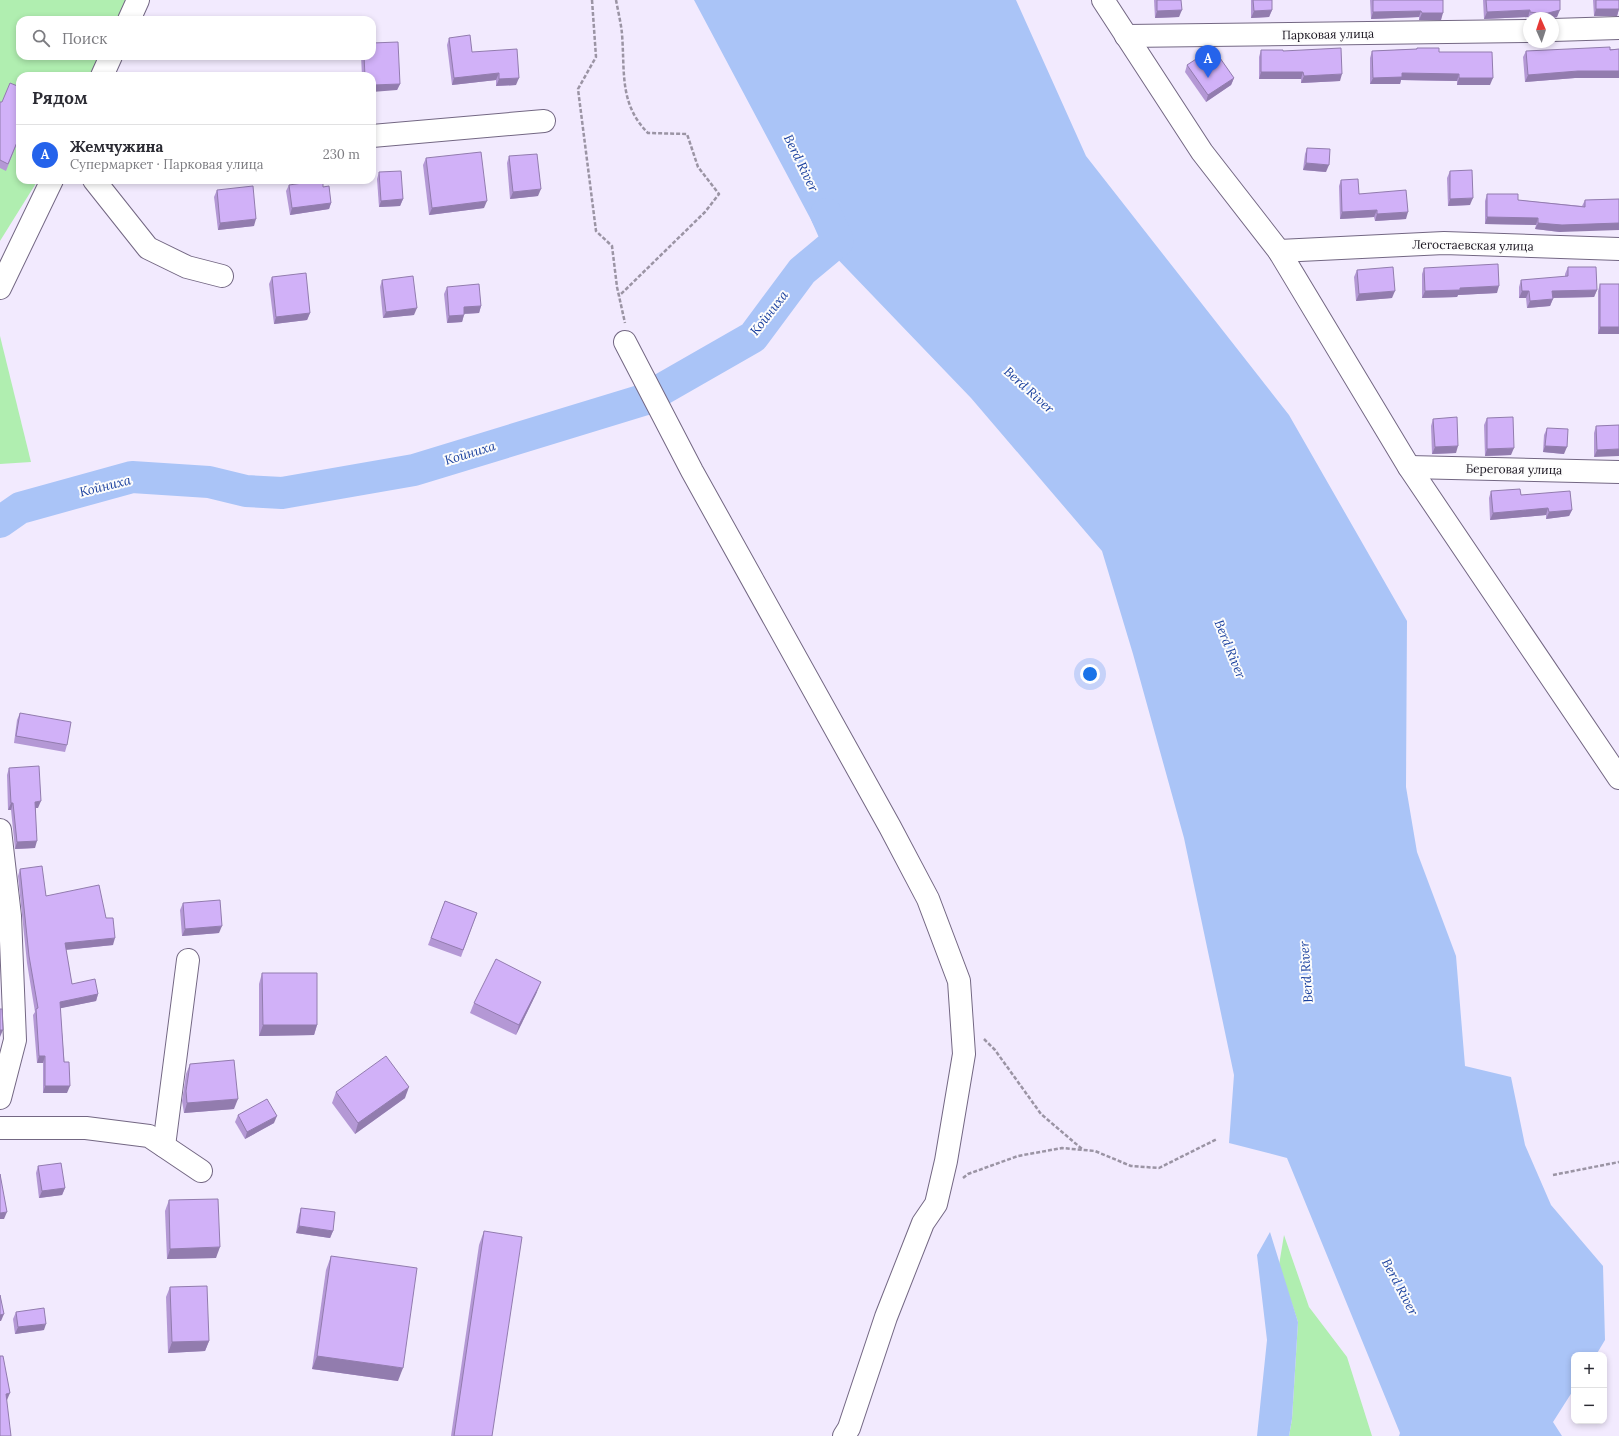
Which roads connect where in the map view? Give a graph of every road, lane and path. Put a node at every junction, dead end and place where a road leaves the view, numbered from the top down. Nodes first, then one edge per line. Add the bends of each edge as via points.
1 (138, 0) edge
2 (592, 0) edge
3 (616, 0) edge
4 (1104, 0) edge
5 (131, 16) edge
6 (1619, 28) edge
7 (1523, 30) edge
8 (1559, 30) edge
9 (1126, 36) junction
10 (109, 60) edge
11 (104, 72) edge
12 (544, 121) dead end
13 (376, 136) edge
14 (50, 184) edge
15 (97, 184) edge
16 (1619, 249) edge
17 (1280, 251) junction
18 (222, 276) dead end
19 (0, 288) edge
20 (619, 296) junction
21 (625, 342) joint
22 (1409, 467) junction
23 (1619, 472) edge
24 (1619, 778) edge
25 (0, 830) edge
26 (188, 960) dead end
27 (962, 1016) junction
28 (0, 1098) edge
29 (0, 1128) edge
30 (1218, 1139) dead end
31 (164, 1146) junction
32 (1082, 1150) junction
33 (1619, 1162) edge
34 (201, 1171) dead end
35 (1553, 1175) dead end
36 (962, 1179) dead end
37 (844, 1436) edge

1 - 5 street
2 - 20 path via 596,57 578,89 596,231 612,246
3 - 20 path via 622,34 623,84 636,121 648,133 687,134 698,168 719,194 705,212
4 - 9 street
6 - 8 street
7 - 9 street, Парковая улица
9 - 17 street via 1202,152
10 - 11 street
12 - 13 street
14 - 19 street
15 - 18 street via 148,248 187,267
16 - 17 street, Легостаевская улица via 1444,243
17 - 22 street
20 - 21 path via 625,322
21 - 27 street via 692,470 928,899 959,982
22 - 23 street, Береговая улица
22 - 24 street
25 - 28 street via 10,916 15,1040
26 - 31 street
27 - 32 path via 995,1050 1041,1114
27 - 37 street via 964,1054 946,1162 936,1204 920,1230
29 - 31 street via 86,1128 149,1136
30 - 32 path via 1159,1168 1131,1166 1095,1151
31 - 34 street
32 - 36 path via 1062,1148 1018,1156 968,1174
33 - 35 path

